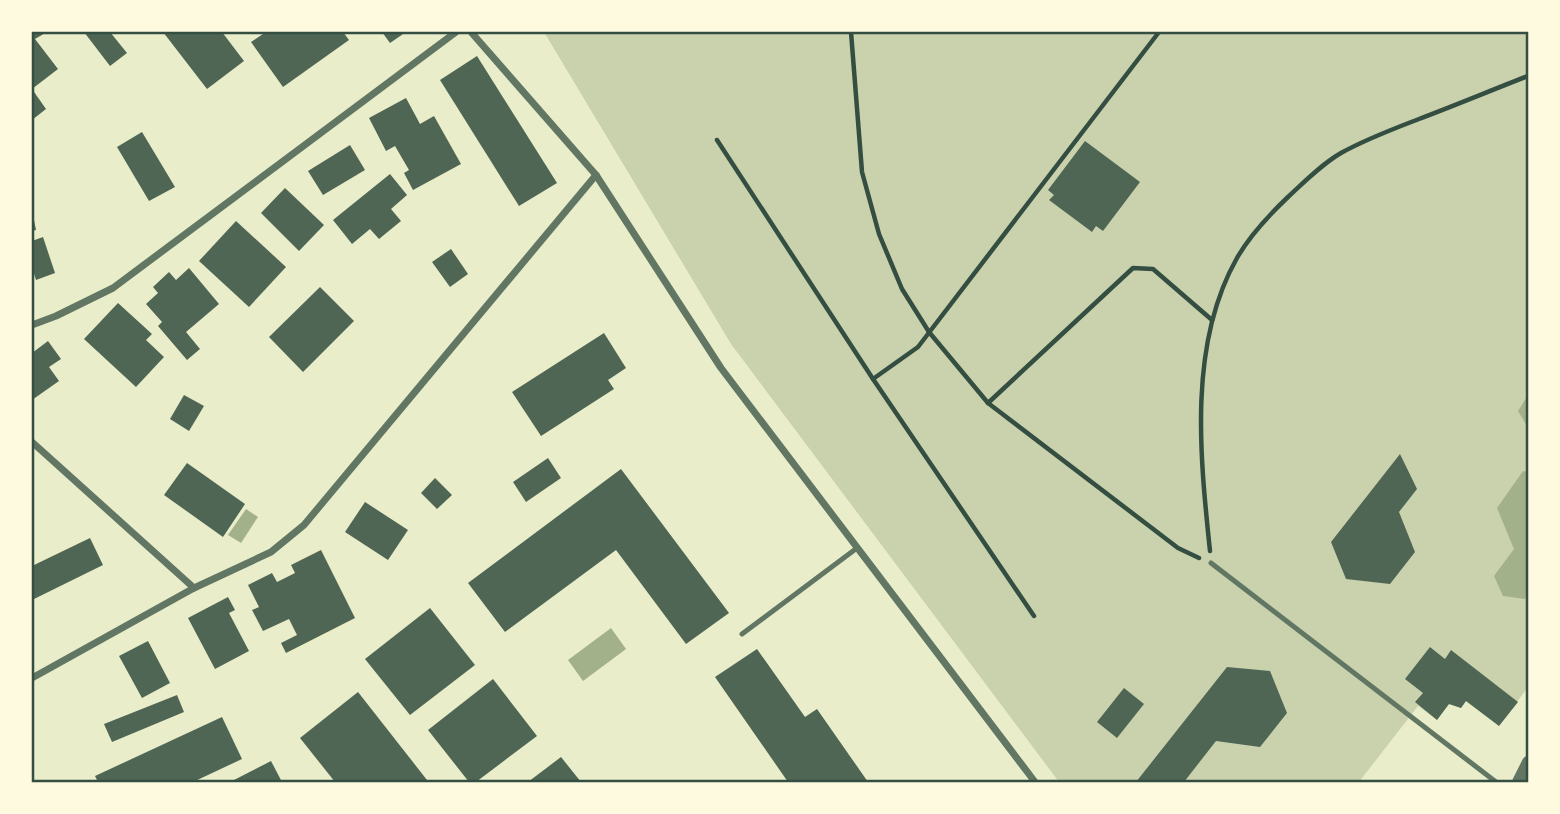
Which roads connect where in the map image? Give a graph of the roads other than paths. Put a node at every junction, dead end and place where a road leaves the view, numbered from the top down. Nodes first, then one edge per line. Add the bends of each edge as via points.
1 (456, 32) edge
2 (471, 32) edge
3 (596, 175) junction
4 (32, 325) edge
5 (32, 442) edge
6 (857, 548) junction
7 (1211, 563) road end
8 (194, 588) junction
9 (742, 634) dead end
10 (32, 678) edge
11 (1528, 762) edge
12 (1035, 782) edge
13 (1496, 782) edge
14 (1518, 782) edge

1 - 4 street via 113,288
2 - 3 street
3 - 6 street via 720,368
3 - 8 street via 304,525 271,552
5 - 8 street
6 - 9 lane
6 - 12 street
7 - 13 lane
8 - 10 street
11 - 14 street

